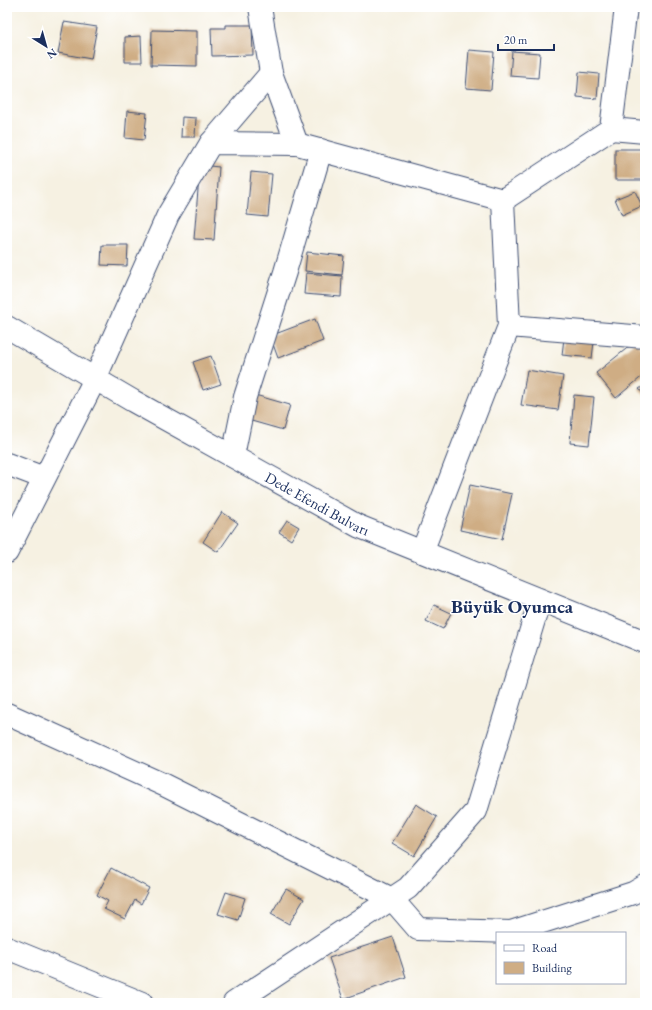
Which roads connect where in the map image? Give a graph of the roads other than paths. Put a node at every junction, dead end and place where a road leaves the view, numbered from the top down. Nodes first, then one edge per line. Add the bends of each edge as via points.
1 (260, 7) edge
2 (620, 8) edge
3 (271, 73) junction
4 (611, 129) junction
5 (645, 132) edge
6 (211, 143) junction
7 (297, 144) junction
8 (321, 150) junction
9 (503, 200) junction
10 (509, 326) junction
11 (7, 327) edge
12 (645, 337) edge
13 (95, 379) junction
14 (233, 456) junction
15 (7, 464) edge
16 (44, 478) junction
17 (7, 552) edge
18 (422, 552) junction
19 (540, 600) junction
20 (645, 642) edge
21 (7, 714) edge
22 (645, 886) edge
23 (392, 899) junction
24 (7, 948) edge
25 (142, 1003) edge
26 (234, 1003) edge

1 - 3 street
2 - 4 street
3 - 6 street
3 - 7 street
4 - 5 street
4 - 9 street
6 - 7 street
6 - 13 street via 168,215
7 - 8 street
8 - 9 street
8 - 14 street via 245,397
9 - 10 street
10 - 12 street
10 - 18 street
11 - 13 street, Dede Efendi Bulvarı
13 - 14 street, Dede Efendi Bulvarı
13 - 16 street
14 - 18 street, Dede Efendi Bulvarı via 358,526
15 - 16 street
16 - 17 street
18 - 19 street, Dede Efendi Bulvarı
19 - 20 street, Dede Efendi Bulvarı
19 - 23 street via 476,811 408,888
21 - 23 street via 164,785
22 - 23 street via 633,893 511,932 418,929
23 - 26 street
24 - 25 street

